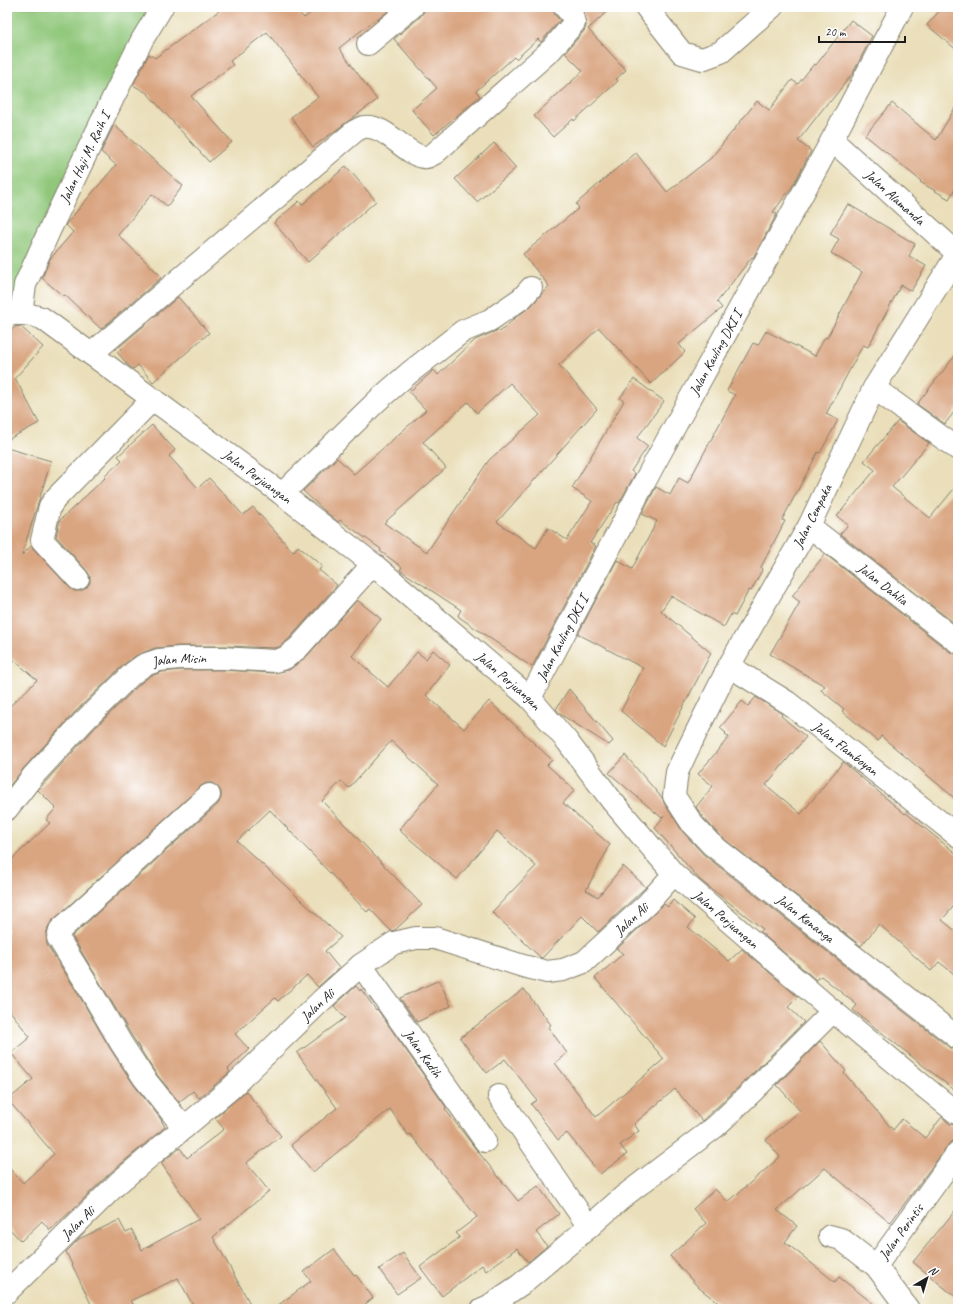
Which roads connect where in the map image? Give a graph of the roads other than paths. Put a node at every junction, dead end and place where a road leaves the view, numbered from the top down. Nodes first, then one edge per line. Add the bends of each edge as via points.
1 (162, 7) edge
2 (412, 7) edge
3 (565, 7) edge
4 (646, 7) edge
5 (772, 7) edge
6 (902, 7) edge
7 (368, 44) dead end
8 (832, 140) junction
9 (958, 254) edge
10 (531, 288) dead end
11 (14, 315) edge
12 (90, 354) junction
13 (874, 388) junction
14 (153, 399) junction
15 (958, 449) edge
16 (282, 494) junction
17 (808, 526) junction
18 (373, 564) junction
19 (78, 580) dead end
20 (958, 642) edge
21 (729, 666) junction
22 (530, 698) junction
23 (676, 783) joint
24 (209, 795) dead end
25 (7, 809) edge
26 (958, 836) edge
27 (674, 874) junction
28 (361, 965) junction
29 (833, 1011) junction
30 (958, 1038) edge
31 (499, 1096) dead end
32 (958, 1114) edge
33 (184, 1128) junction
34 (485, 1141) dead end
35 (958, 1152) edge
36 (589, 1227) junction
37 (830, 1236) dead end
38 (876, 1266) junction
39 (7, 1292) edge
40 (482, 1309) edge
41 (908, 1309) edge

1 - 11 street, Jalan Haji M. Raih I via 142,40 50,229
2 - 7 street
3 - 12 street via 572,15 574,24 552,49 435,153 428,157 419,156 390,136 373,128 364,127 355,131
4 - 5 street via 682,53 702,59 721,52
6 - 8 street, Jalan Kavling DKI I
8 - 9 street, Jalan Alamanda
8 - 22 street, Jalan Kavling DKI I via 706,368
9 - 13 street, Jalan Cempaka
10 - 16 street via 522,298 490,320 463,331 409,373
11 - 12 street, Jalan Perjuangan via 42,318
12 - 14 street, Jalan Perjuangan
13 - 15 street
13 - 17 street, Jalan Cempaka
14 - 16 street, Jalan Perjuangan
14 - 19 street via 50,506 42,540
16 - 18 street, Jalan Perjuangan
17 - 20 street, Jalan Dahlia
17 - 21 street, Jalan Cempaka
18 - 22 street, Jalan Perjuangan
18 - 25 street, Jalan Misin via 298,648 285,658 266,662 224,658 159,660 133,673 33,776
21 - 23 street, Jalan Cempaka via 687,750
21 - 26 street, Jalan Flamboyan via 787,702
22 - 27 street, Jalan Perjuangan
23 - 30 street, Jalan Kenanga via 674,796 693,825 711,844
24 - 33 street via 60,930 58,935 144,1078
27 - 28 street, Jalan Ali via 647,904 584,962 563,970 546,972 435,938 416,938 394,943
27 - 29 street, Jalan Perjuangan
28 - 33 street, Jalan Ali via 230,1089
28 - 34 street, Jalan Kadih
29 - 32 street, Jalan Perjuangan
29 - 36 street via 715,1127 624,1196
31 - 36 street
33 - 39 street, Jalan Ali via 118,1183
35 - 38 street, Jalan Perintis
36 - 40 street via 520,1285
37 - 38 street, Jalan Perintis via 841,1239
38 - 41 street

